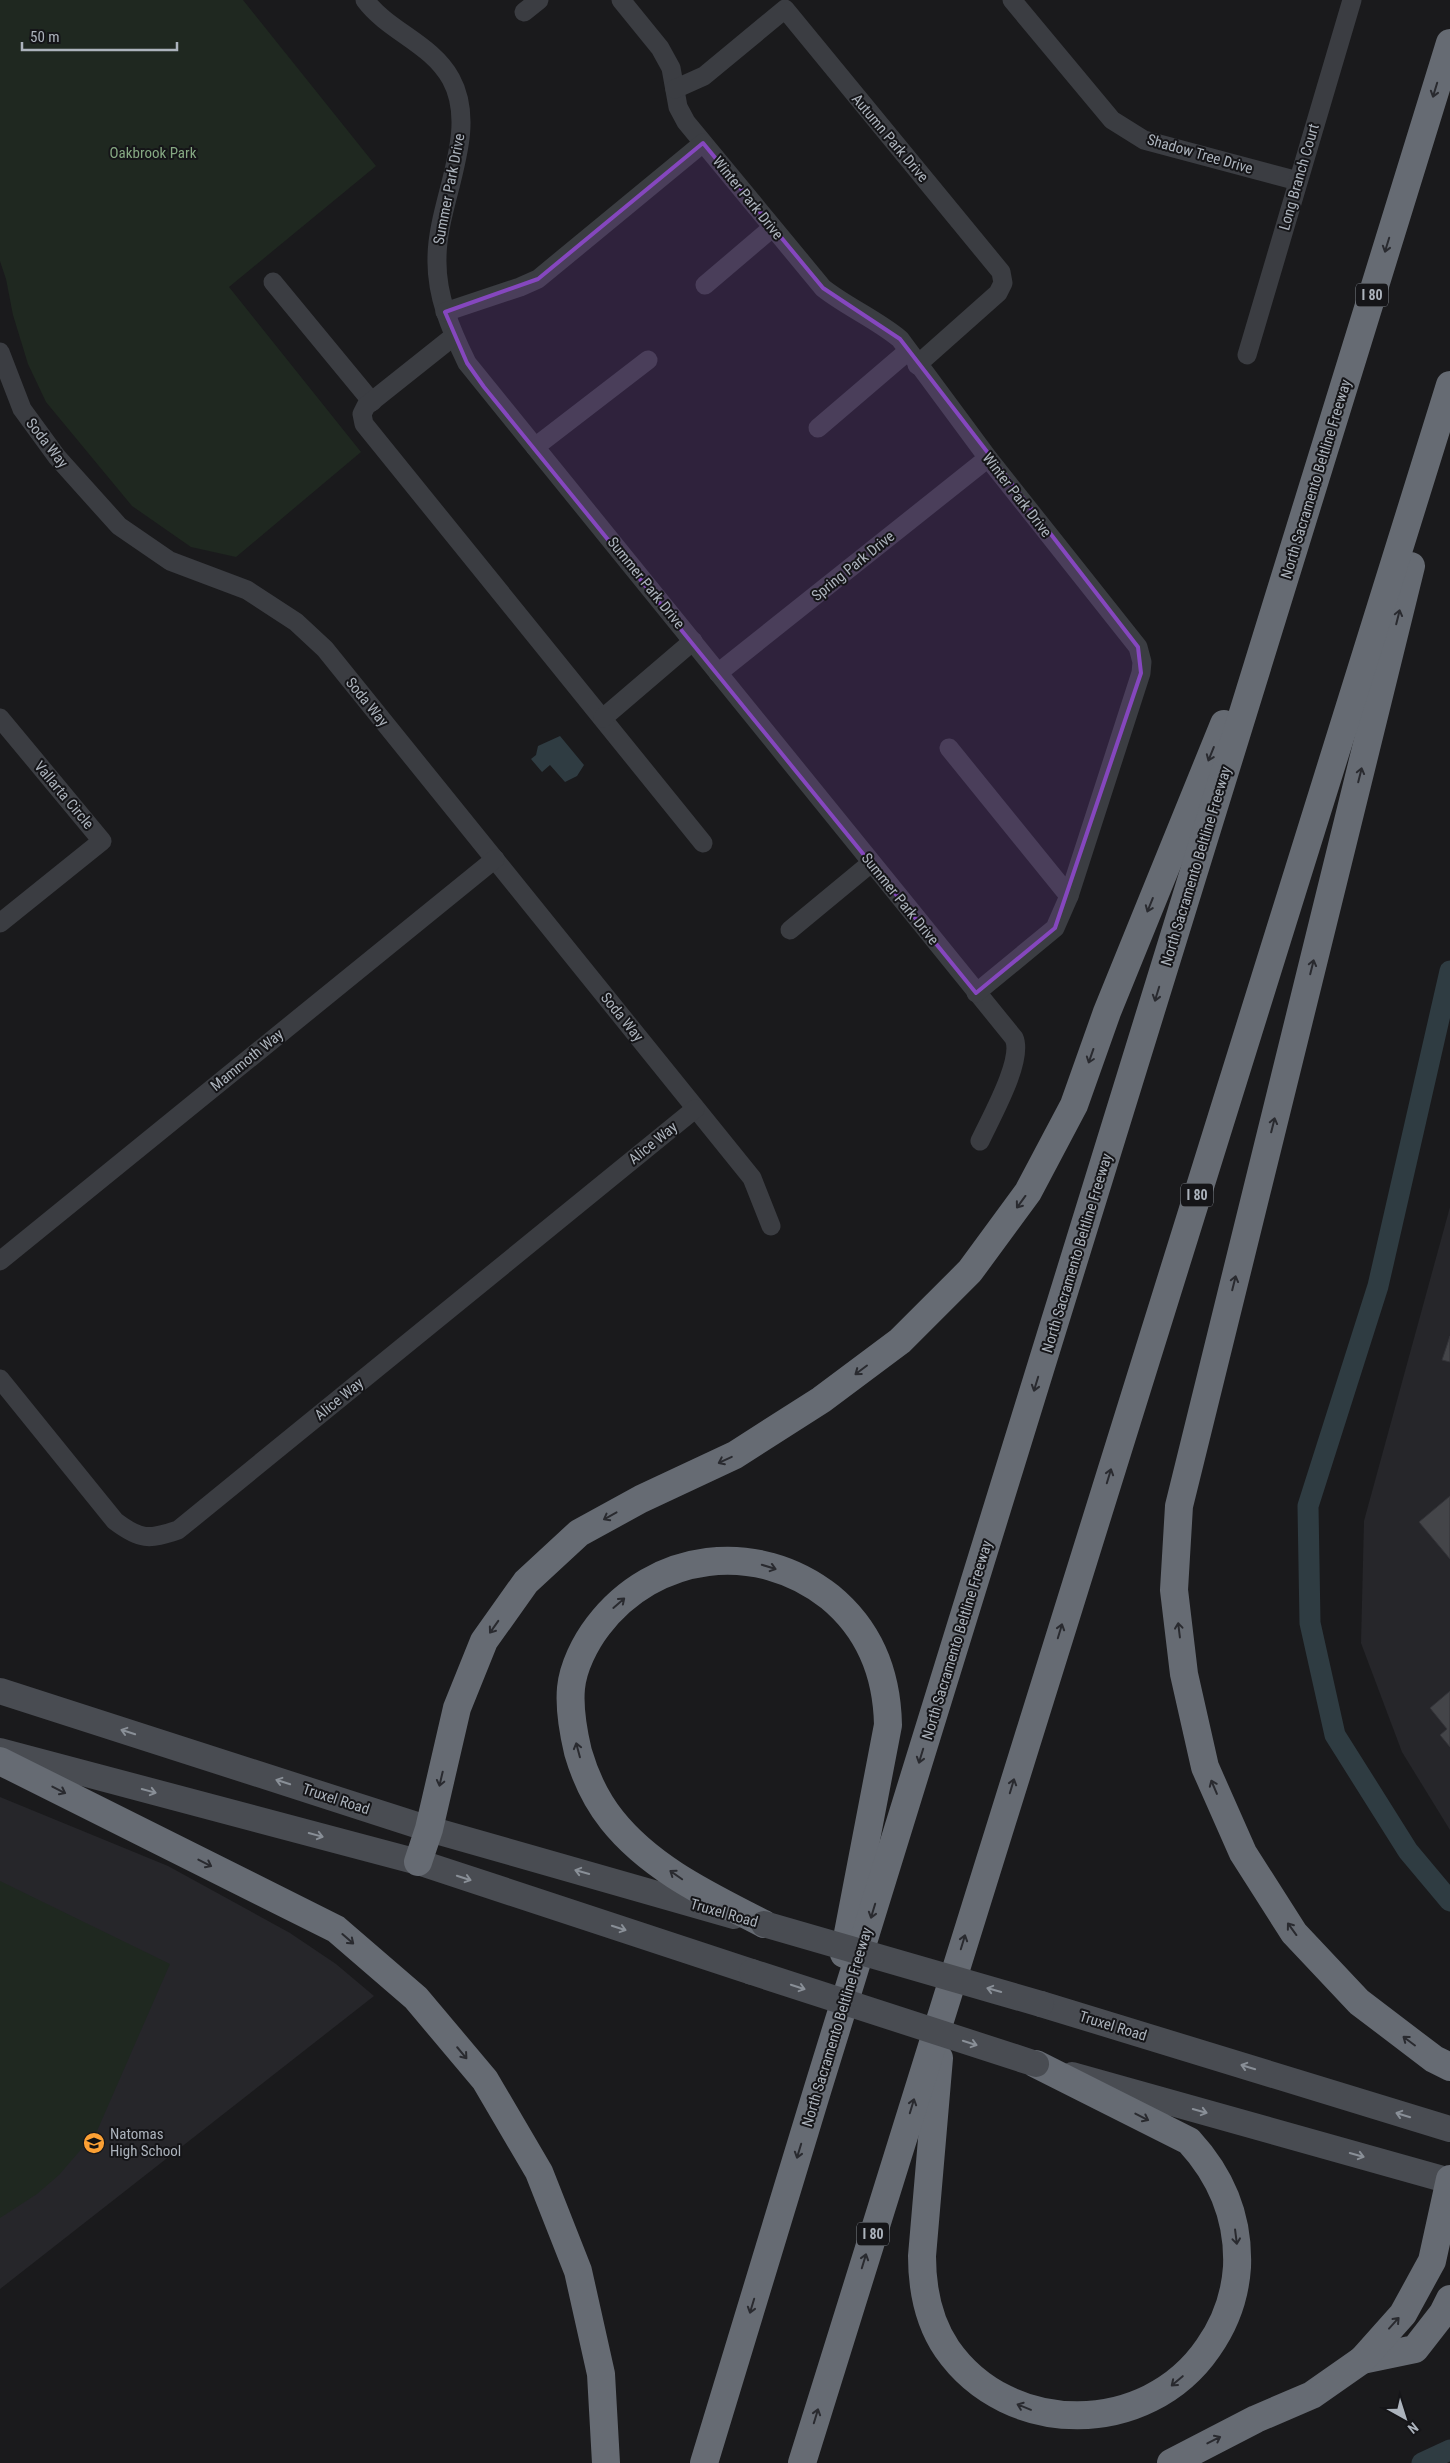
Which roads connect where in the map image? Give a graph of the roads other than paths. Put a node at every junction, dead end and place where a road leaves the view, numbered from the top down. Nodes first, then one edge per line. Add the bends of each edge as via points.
1 (365, 0) edge
2 (539, 0) edge
3 (621, 0) edge
4 (1012, 0) edge
5 (1352, 0) edge
6 (524, 12) dead end
7 (1450, 44) edge
8 (675, 89) junction
9 (703, 143) junction
10 (1298, 181) junction
11 (772, 228) junction
12 (273, 282) dead end
13 (705, 285) dead end
14 (445, 312) junction
15 (454, 336) junction
16 (0, 352) edge
17 (1248, 355) dead end
18 (913, 358) junction
19 (648, 360) dead end
20 (1450, 384) edge
21 (372, 402) junction
22 (1450, 407) edge
23 (818, 428) dead end
24 (535, 447) junction
25 (988, 458) junction
26 (1295, 547) junction
27 (693, 640) junction
28 (718, 674) junction
29 (0, 718) edge
30 (603, 718) junction
31 (949, 748) dead end
32 (703, 843) dead end
33 (495, 859) junction
34 (870, 863) junction
35 (1069, 896) junction
36 (0, 923) edge
37 (790, 930) dead end
38 (976, 993) junction
39 (695, 1109) junction
40 (980, 1142) dead end
41 (771, 1226) dead end
42 (0, 1262) edge
43 (0, 1379) edge
44 (0, 1691) edge
45 (0, 1751) edge
46 (0, 1761) edge
47 (429, 1829) junction
48 (418, 1862) junction
49 (764, 1924) junction
50 (943, 2005) junction
51 (1036, 2064) junction
52 (1450, 2067) edge
53 (818, 2088) junction
54 (1450, 2129) edge
55 (1450, 2180) edge
56 (1450, 2299) edge
57 (1362, 2360) junction
58 (606, 2463) edge
59 (704, 2463) edge
60 (802, 2463) edge
61 (1171, 2463) edge

1 - 14 street, Summer Park Drive via 392,27 417,42 436,59 451,80 460,104 462,130 438,243 438,279
2 - 6 street
3 - 8 street, Winter Park Drive via 660,48 671,68
4 - 10 street, Shadow Tree Drive via 1112,120 1144,140
5 - 10 street, Long Branch Court
7 -> 26 highway, North Sacramento Beltline Freeway / I 80
8 - 9 street, Winter Park Drive via 678,107
8 - 18 street, Autumn Park Drive via 704,76 785,9 1001,272 1003,283 998,293
9 - 11 street, Winter Park Drive
9 - 14 street via 538,279
10 - 17 street, Long Branch Court
11 - 13 street
11 - 18 street, Winter Park Drive via 823,288 844,305 884,326
12 - 21 street
14 - 15 street, Summer Park Drive
15 - 21 street
15 - 24 street, Summer Park Drive via 467,364
16 - 33 street, Soda Way via 22,410 57,457 118,526 170,561 247,590 296,622 325,649
18 - 23 street
18 - 25 street, Winter Park Drive
19 - 24 street
50 -> 20 highway, I 80
21 - 30 street via 362,414 364,424
52 -> 22 highway via 1434,2059 1358,2002 1294,1933 1243,1853 1205,1767 1184,1674 1174,1590 1180,1506
24 - 27 street, Summer Park Drive
25 - 28 street, Spring Park Drive
25 - 35 street, Winter Park Drive via 1138,647 1142,662
26 -> 47 highway via 1107,1012 1074,1105 1028,1192 970,1271 900,1341 821,1400 735,1455 579,1533 526,1582 484,1641 457,1708
26 -> 53 highway, North Sacramento Beltline Freeway / I 80
27 - 28 street, Summer Park Drive
27 - 30 street
28 - 34 street, Summer Park Drive
29 - 36 street, Vallarta Circle via 102,841
30 - 32 street
31 - 35 street
33 - 39 street, Soda Way
33 - 42 street, Mammoth Way
34 - 37 street
34 - 38 street, Summer Park Drive
35 - 38 street, Winter Park Drive via 1055,928
38 - 40 street, Summer Park Drive via 1017,1045 1014,1065
39 - 41 street, Soda Way via 752,1178
39 - 43 street, Alice Way via 178,1530 155,1538 132,1534 115,1521
47 -> 44 main road, Truxel Road
45 -> 48 main road
46 -> 58 highway via 336,1929 416,1998 484,2080 539,2172 578,2270 601,2374
47 - 48 highway
49 -> 47 main road, Truxel Road
48 -> 51 main road, bridge
49 -> 53 highway via 697,1889 637,1847 612,1821 599,1801 583,1769 574,1735 571,1687 576,1666 595,1630 610,1611 634,1590 662,1574 704,1562 736,1560 757,1564 786,1572 817,1587 863,1632 878,1661 884,1682 888,1724
54 -> 49 main road, Truxel Road, bridge via 1041,2004
51 -> 50 highway via 1189,2140 1204,2156 1221,2184 1235,2226 1238,2248 1236,2280 1219,2332 1200,2359 1177,2382 1140,2404 1119,2411 1086,2417 1054,2415 1003,2399 968,2374 947,2349 932,2320 922,2279 922,2256
60 -> 50 highway, I 80
51 -> 55 main road
53 -> 59 highway, North Sacramento Beltline Freeway / I 80
57 -> 55 highway via 1403,2314 1432,2261
56 - 57 highway via 1415,2350
61 -> 57 highway via 1256,2419 1312,2395

